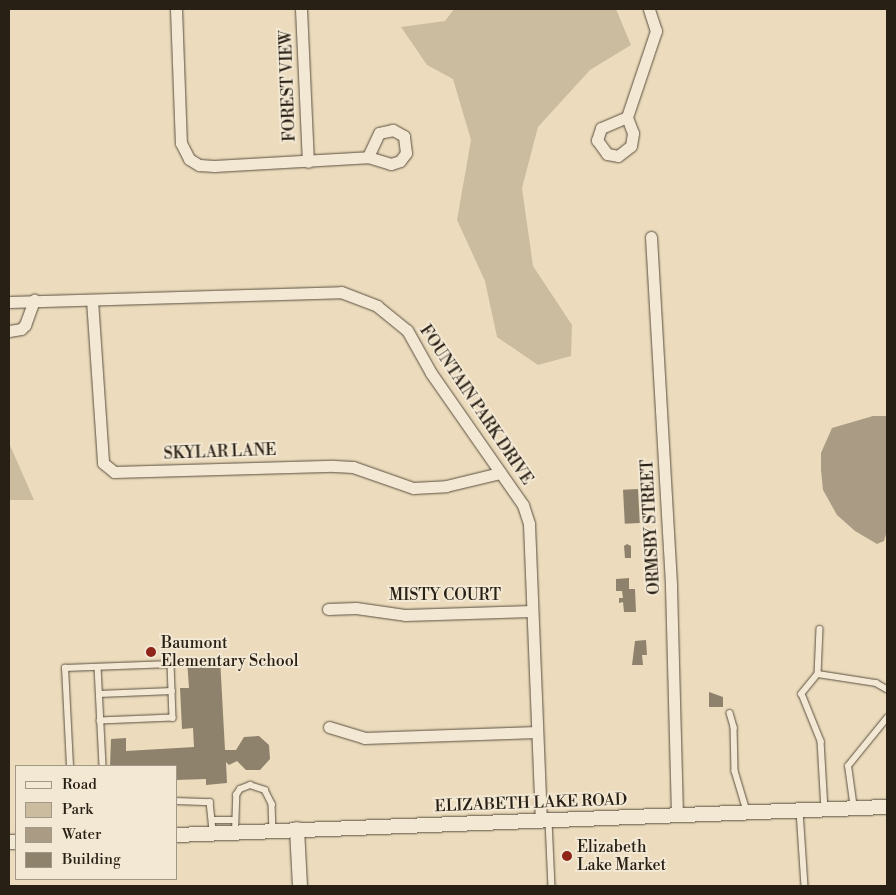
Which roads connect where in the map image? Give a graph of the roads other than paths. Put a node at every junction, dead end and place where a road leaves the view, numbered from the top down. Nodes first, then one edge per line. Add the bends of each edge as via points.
1 (176, 9) edge
2 (301, 9) edge
3 (649, 9) edge
4 (627, 117) dead end
5 (368, 158) dead end
6 (308, 162) junction
7 (651, 238) dead end
8 (34, 300) junction
9 (92, 300) junction
10 (9, 302) edge
11 (9, 331) edge
12 (500, 473) junction
13 (328, 609) dead end
14 (532, 611) junction
15 (820, 629) dead end
16 (98, 667) junction
17 (818, 674) junction
18 (887, 689) edge
19 (172, 691) junction
20 (99, 694) junction
21 (730, 713) dead end
22 (887, 718) edge
23 (100, 721) junction
24 (328, 728) dead end
25 (537, 732) junction
26 (70, 765) edge
27 (103, 765) edge
28 (178, 801) edge
29 (887, 807) edge
30 (854, 808) junction
31 (825, 810) junction
32 (800, 811) junction
33 (747, 813) junction
34 (677, 816) junction
35 (545, 819) junction
36 (213, 826) junction
37 (234, 826) junction
38 (297, 829) junction
39 (273, 830) junction
40 (178, 835) edge
41 (300, 886) edge
42 (552, 886) edge
43 (805, 886) edge

1 - 6 street via 181,143 189,159 199,166
2 - 6 street, FOREST VIEW
3 - 4 street via 656,32 654,46
5 - 6 street
7 - 34 street, ORMSBY STREET via 671,586
8 - 9 street, FOUNTAIN PARK DRIVE
8 - 10 street, FOUNTAIN PARK DRIVE
8 - 11 street via 25,325
9 - 12 street, FOUNTAIN PARK DRIVE via 341,292 377,306 407,330 431,373
9 - 12 street, SKYLAR LANE via 103,463 114,472 353,467 413,488 446,486
12 - 14 street, FOUNTAIN PARK DRIVE via 523,505 529,524
13 - 14 street, MISTY COURT via 356,608 405,615
14 - 25 street, FOUNTAIN PARK DRIVE
15 - 17 lane
16 - 19 lane via 170,664
16 - 20 lane
16 - 26 lane via 66,668
17 - 18 lane via 876,683
17 - 31 lane via 802,694 821,740
19 - 20 lane
19 - 23 lane via 173,718
20 - 23 lane
21 - 33 lane via 734,727 735,771
22 - 30 lane via 848,766
23 - 27 lane
24 - 25 street via 364,738
25 - 35 street, FOUNTAIN PARK DRIVE
28 - 36 lane via 206,800 211,804
29 - 30 street, ELIZABETH LAKE ROAD
30 - 31 street, ELIZABETH LAKE ROAD
31 - 32 street, ELIZABETH LAKE ROAD
32 - 33 street, ELIZABETH LAKE ROAD
32 - 43 lane
33 - 34 street, ELIZABETH LAKE ROAD
34 - 35 street, ELIZABETH LAKE ROAD
35 - 38 street, ELIZABETH LAKE ROAD
35 - 42 lane
36 - 37 street, ELIZABETH LAKE ROAD
36 - 40 street, ELIZABETH LAKE ROAD
37 - 39 street, ELIZABETH LAKE ROAD
37 - 39 lane via 233,806 240,789 259,786 265,790 272,804
38 - 39 street, ELIZABETH LAKE ROAD
38 - 41 street

